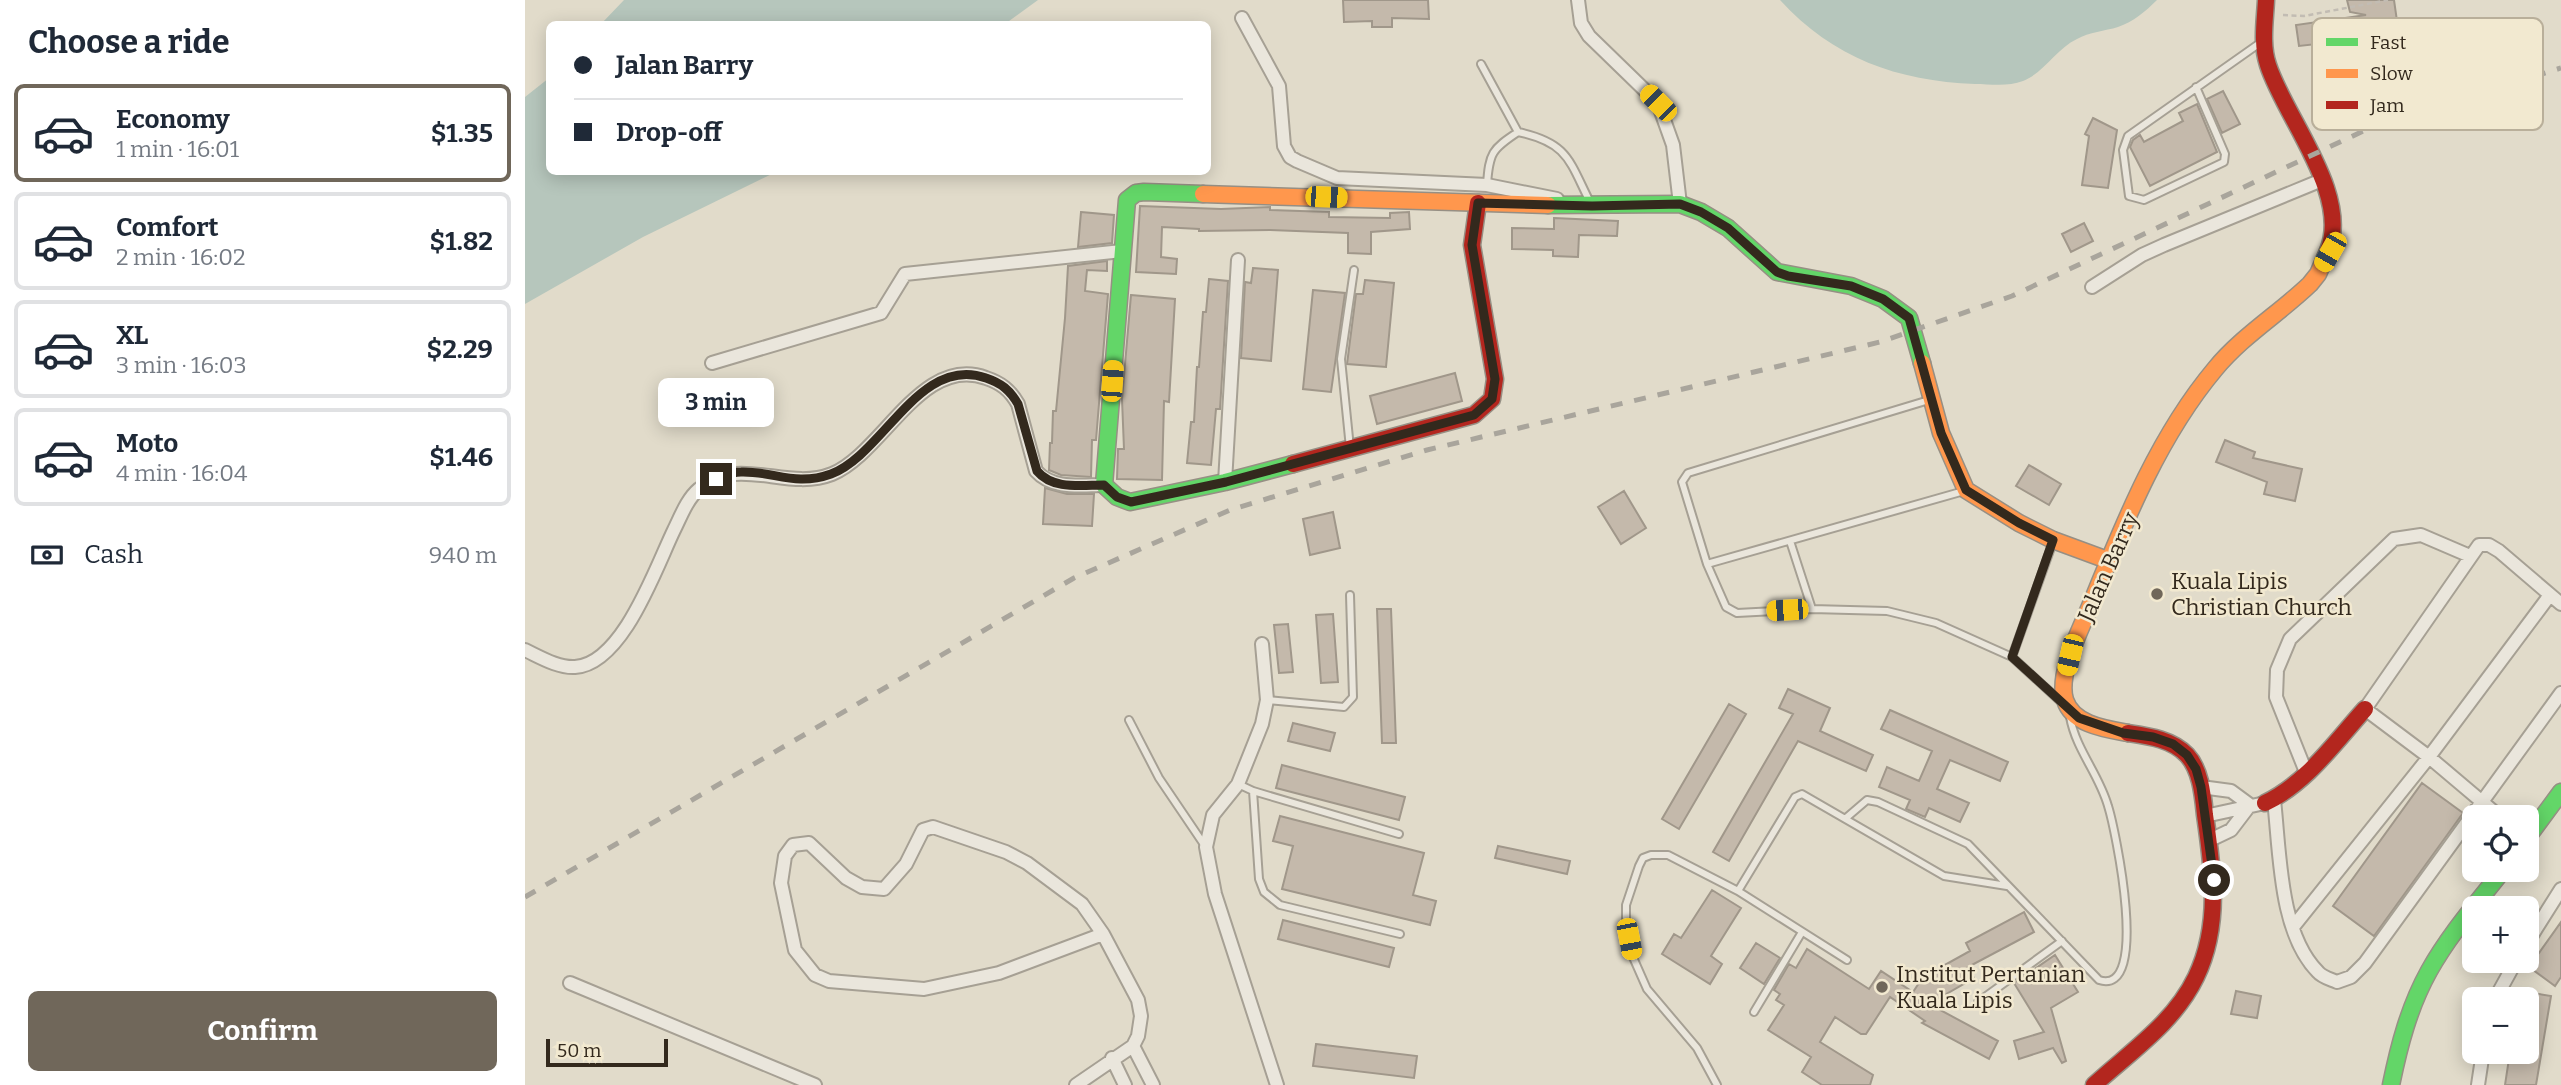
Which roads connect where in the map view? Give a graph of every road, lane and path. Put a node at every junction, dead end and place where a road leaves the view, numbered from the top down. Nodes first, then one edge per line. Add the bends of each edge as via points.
1 (1578, 0) edge
2 (2388, 0) edge
3 (2266, 7) edge
4 (1242, 18) dead end
5 (2262, 42) junction
6 (1481, 64) dead end
7 (2196, 87) junction
8 (1518, 132) junction
9 (2322, 180) junction
10 (1487, 185) junction
11 (1478, 203) junction
12 (1680, 204) junction
13 (1592, 206) junction
14 (1122, 251) junction
15 (1238, 260) dead end
16 (1354, 270) dead end
17 (2092, 287) dead end
18 (712, 363) dead end
19 (1932, 399) junction
20 (1351, 450) junction
21 (1226, 482) junction
22 (1104, 485) junction
23 (1966, 490) junction
24 (2053, 540) junction
25 (1790, 541) junction
26 (2470, 556) junction
27 (2110, 561) junction
28 (1707, 564) junction
29 (1350, 594) dead end
30 (2550, 594) junction
31 (2561, 604) edge
32 (1812, 609) junction
33 (1262, 644) dead end
34 (525, 650) edge
35 (2012, 657) junction
36 (2561, 693) edge
37 (1267, 700) junction
38 (2068, 708) junction
39 (2365, 709) junction
40 (1129, 720) dead end
41 (2429, 757) junction
42 (2307, 772) junction
43 (1238, 784) junction
44 (2201, 787) junction
45 (1253, 791) junction
46 (2561, 792) edge
47 (2481, 802) junction
48 (2263, 803) junction
49 (2485, 805) edge
50 (2205, 816) junction
51 (1846, 818) junction
52 (2539, 822) edge
53 (1399, 834) dead end
54 (2210, 840) junction
55 (1206, 847) junction
56 (2494, 882) edge
57 (2009, 886) junction
58 (2561, 889) edge
59 (1738, 891) junction
60 (2539, 924) edge
61 (2293, 927) junction
62 (1803, 932) junction
63 (1103, 933) junction
64 (1400, 934) dead end
65 (2061, 941) junction
66 (1847, 960) dead end
67 (570, 982) dead end
68 (1978, 1002) dead end
69 (1754, 1012) dead end
70 (1133, 1046) junction
71 (1112, 1058) junction
72 (2481, 1064) edge
73 (815, 1085) edge
74 (1076, 1085) edge
75 (1125, 1085) edge
76 (1153, 1085) edge
77 (1277, 1085) edge
78 (1717, 1085) edge
79 (2094, 1085) edge
80 (2391, 1085) edge
81 (2478, 1085) edge

1 - 12 street via 1581,23 1589,36 1658,103 1673,145
2 - 3 path via 2304,16
3 - 5 street, Jalan Barry
4 - 10 street via 1279,86 1284,146 1290,157 1337,178
5 - 7 lane
5 - 9 street, Jalan Barry via 2276,88
6 - 8 lane
7 - 7 lane via 2225,154 2224,162 2144,200 2129,196 2123,150 2128,136
8 - 10 lane via 1495,147 1488,161
8 - 13 lane via 1542,137 1565,152
9 - 17 street via 2153,250
9 - 27 street, Jalan Barry via 2335,232 2330,252 2316,277 2203,383 2160,452
10 - 13 street
11 - 13 street
11 - 14 street via 1136,193 1127,200
11 - 20 street via 1472,245 1495,379 1492,399 1474,415
12 - 13 street
12 - 19 street via 1728,228 1777,272 1851,286 1893,305 1909,318
14 - 18 street via 905,274 881,313
14 - 22 street
15 - 21 street
16 - 20 lane via 1341,359
19 - 23 street
19 - 28 lane via 1688,473 1682,482
20 - 21 street
21 - 22 street via 1131,502
22 - 34 street via 1062,485 1042,477 1018,404 1005,386 967,372 952,375 916,397 835,473 795,480 743,472 698,489 640,602 602,656 576,667 561,666
23 - 24 street
23 - 25 lane
24 - 27 street
24 - 35 lane
25 - 28 lane
25 - 32 lane
26 - 30 street via 2479,545 2489,545
26 - 39 street
26 - 42 street via 2421,535 2394,539 2290,639 2277,670 2276,697
27 - 38 street, Jalan Barry via 2070,655 2064,691
28 - 32 lane via 1725,607 1737,613
29 - 37 lane via 1353,697 1344,707
30 - 31 street
30 - 41 street
32 - 35 lane via 1888,611 1936,622
33 - 37 street
35 - 38 lane
36 - 47 street
37 - 43 street
38 - 44 street via 2098,726 2173,744 2187,755
38 - 65 lane via 2073,736 2107,802 2117,841 2127,928 2118,975 2099,980
39 - 41 street
39 - 42 street
40 - 55 lane via 1151,765
41 - 47 street
41 - 61 street
42 - 48 street via 2292,788
43 - 45 lane
43 - 55 street via 1213,815
44 - 48 street via 2231,790
44 - 50 street
45 - 53 lane
45 - 64 lane via 1259,879 1264,892 1280,905
46 - 52 street
47 - 49 street
47 - 61 street via 2351,977 2337,982 2320,974 2303,953
48 - 50 street
48 - 54 street via 2231,830
48 - 61 street
50 - 54 street
51 - 57 lane via 1944,876
51 - 57 lane via 1867,800 1878,802 1968,844
51 - 59 lane via 1802,794 1795,797
54 - 79 street via 2215,912 2210,942 2187,994 2165,1021
55 - 77 street via 1215,894
56 - 80 street via 2430,970 2412,1006
57 - 65 lane
58 - 60 street
59 - 62 lane
59 - 78 lane via 1661,854 1643,859 1626,905 1638,972 1697,1048
62 - 66 lane
62 - 69 lane
63 - 63 street via 1082,904 1027,863 933,827 923,830 906,864 884,890 862,887 846,878 809,843 793,845 785,856 781,883 795,950 815,975 829,982 924,989 999,973
63 - 70 street via 1138,1000 1141,1016
65 - 68 lane
67 - 73 street
70 - 71 street
70 - 76 street
71 - 74 street
71 - 75 street
72 - 81 street

